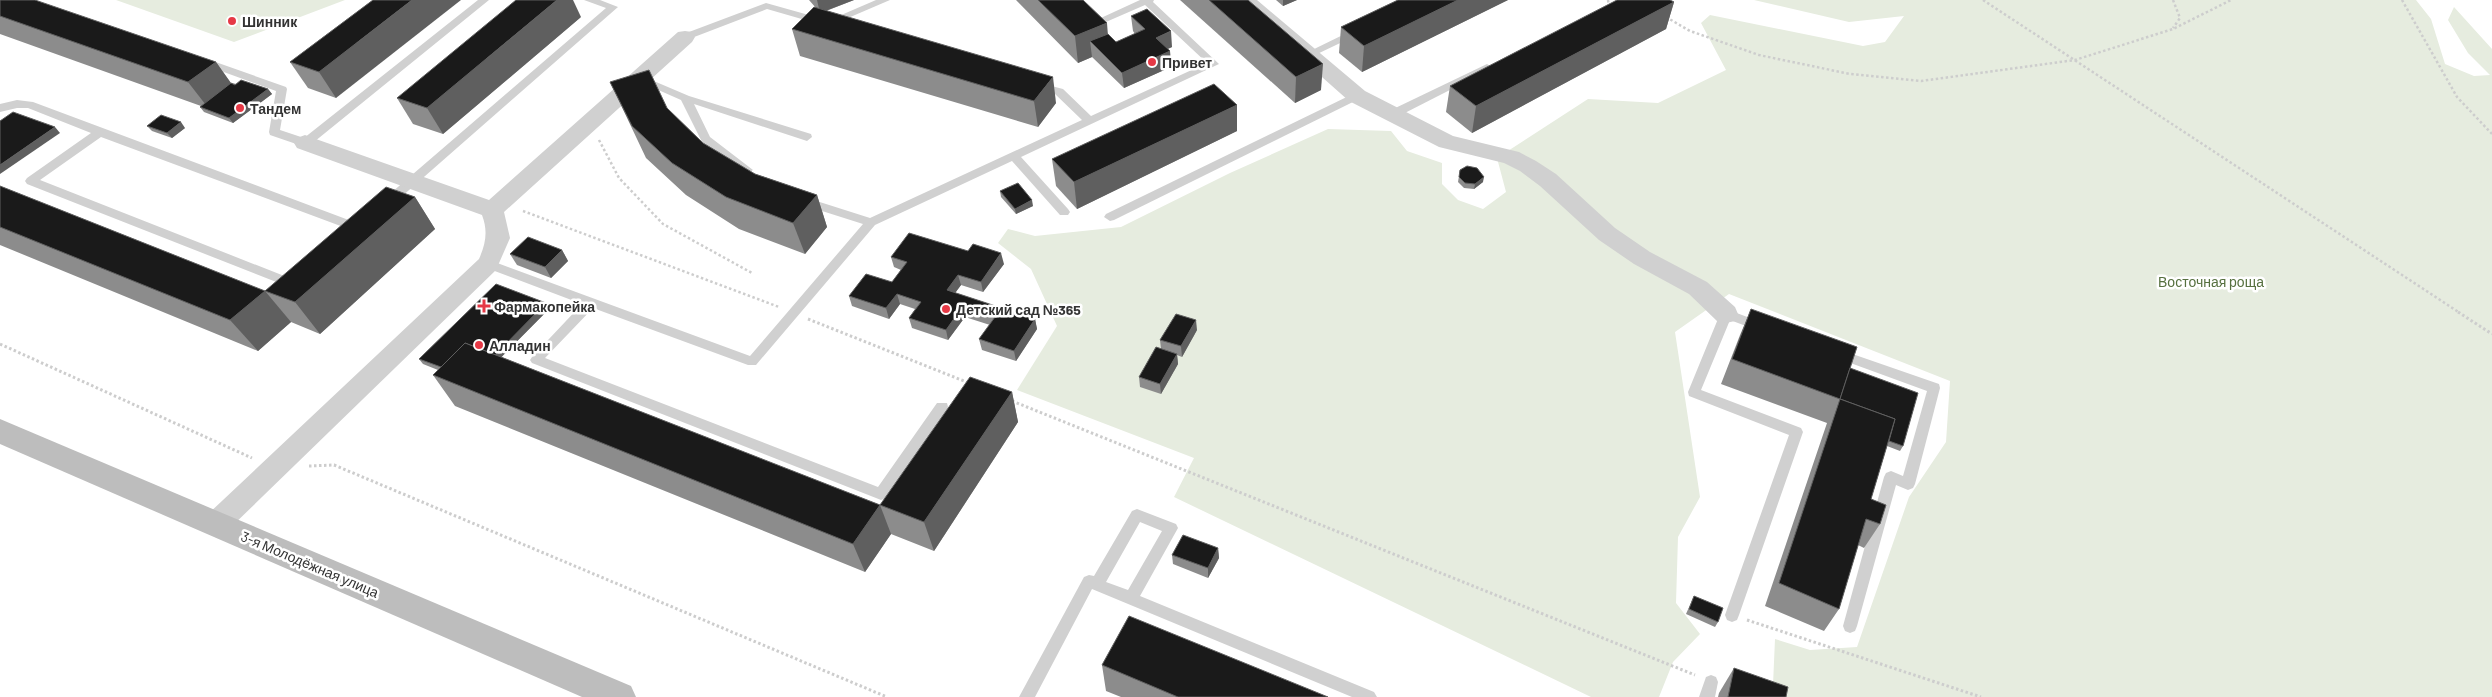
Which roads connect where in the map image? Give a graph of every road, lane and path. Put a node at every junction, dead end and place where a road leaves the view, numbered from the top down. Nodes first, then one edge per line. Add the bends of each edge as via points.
1 (484, 0) edge
2 (589, 0) edge
3 (885, 0) edge
4 (1148, 0) edge
5 (1245, 0) edge
6 (1608, 0) edge
7 (1984, 0) edge
8 (2173, 0) edge
9 (2231, 0) edge
10 (2402, 0) edge
11 (1609, 6) edge
12 (1660, 13) edge
13 (827, 23) junction
14 (1095, 23) edge
15 (845, 29) edge
16 (1361, 29) edge
17 (2173, 29) junction
18 (685, 37) joint
19 (1309, 54) junction
20 (190, 57) edge
21 (2075, 60) junction
22 (1495, 63) edge
23 (640, 78) junction
24 (1031, 83) edge
25 (1357, 96) junction
26 (685, 98) junction
27 (0, 108) edge
28 (1391, 115) junction
29 (590, 122) junction
30 (1089, 122) junction
31 (100, 132) junction
32 (2492, 134) edge
33 (807, 137) dead end
34 (305, 143) junction
35 (1014, 156) junction
36 (755, 175) edge
37 (412, 181) junction
38 (794, 198) edge
39 (497, 206) junction
40 (378, 210) edge
41 (1064, 212) dead end
42 (1110, 217) dead end
43 (871, 222) junction
44 (358, 228) edge
45 (488, 264) junction
46 (752, 273) dead end
47 (300, 278) edge
48 (591, 302) junction
49 (793, 313) junction
50 (1726, 314) junction
51 (1772, 330) edge
52 (2492, 334) edge
53 (0, 344) edge
54 (1826, 350) edge
55 (970, 384) edge
56 (1006, 398) edge
57 (942, 407) dead end
58 (0, 431) edge
59 (274, 468) junction
60 (216, 524) junction
61 (1097, 584) junction
62 (1131, 598) junction
63 (1732, 615) joint
64 (1850, 626) dead end
65 (1711, 682) joint
66 (619, 697) edge
67 (887, 697) edge
68 (1026, 697) edge
69 (1369, 697) edge
70 (1707, 697) edge
71 (1982, 697) edge

1 - 34 lane
2 - 37 lane via 613,7
3 - 13 lane
4 - 14 lane
4 - 30 lane via 1214,64
5 - 19 street
6 - 11 path
7 - 21 path
8 - 17 path via 2180,18
9 - 17 path
10 - 32 path via 2457,96
12 - 21 path via 1690,31 1759,55 1850,74 1921,81
13 - 15 lane
13 - 18 lane via 766,6
16 - 19 lane
17 - 21 path
18 - 23 street
19 - 25 street
20 - 34 lane via 282,89 274,132
21 - 52 path
22 - 28 lane
23 - 26 lane
23 - 29 street
24 - 30 lane via 1059,92
25 - 28 street
25 - 42 lane
26 - 33 lane
26 - 36 lane via 706,139
27 - 31 lane via 17,104 29,106
28 - 50 street via 1447,142 1511,157 1528,166 1607,234 1642,258 1698,288
29 - 39 street
29 - 46 path via 619,178 663,224
30 - 35 lane
31 - 44 lane
31 - 47 lane via 31,181 293,284
34 - 37 street
35 - 41 lane
35 - 43 lane
37 - 39 street
37 - 40 lane
38 - 43 lane
39 - 45 street via 499,242
39 - 49 path
43 - 49 lane
45 - 48 lane
45 - 59 street
48 - 49 lane via 752,362
48 - 57 lane via 536,360 881,494
49 - 55 path
50 - 51 lane
50 - 63 lane via 1694,392 1796,432
53 - 59 path
54 - 64 lane via 1934,388 1908,484 1891,477
56 - 65 path
58 - 60 main road, 3-я Молодёжная улица
59 - 60 street
59 - 67 path via 334,465
60 - 66 main road, 3-я Молодёжная улица
61 - 62 lane
61 - 62 lane via 1137,515 1171,528
61 - 68 lane via 1089,580
62 - 69 lane
63 - 71 path
65 - 70 lane

